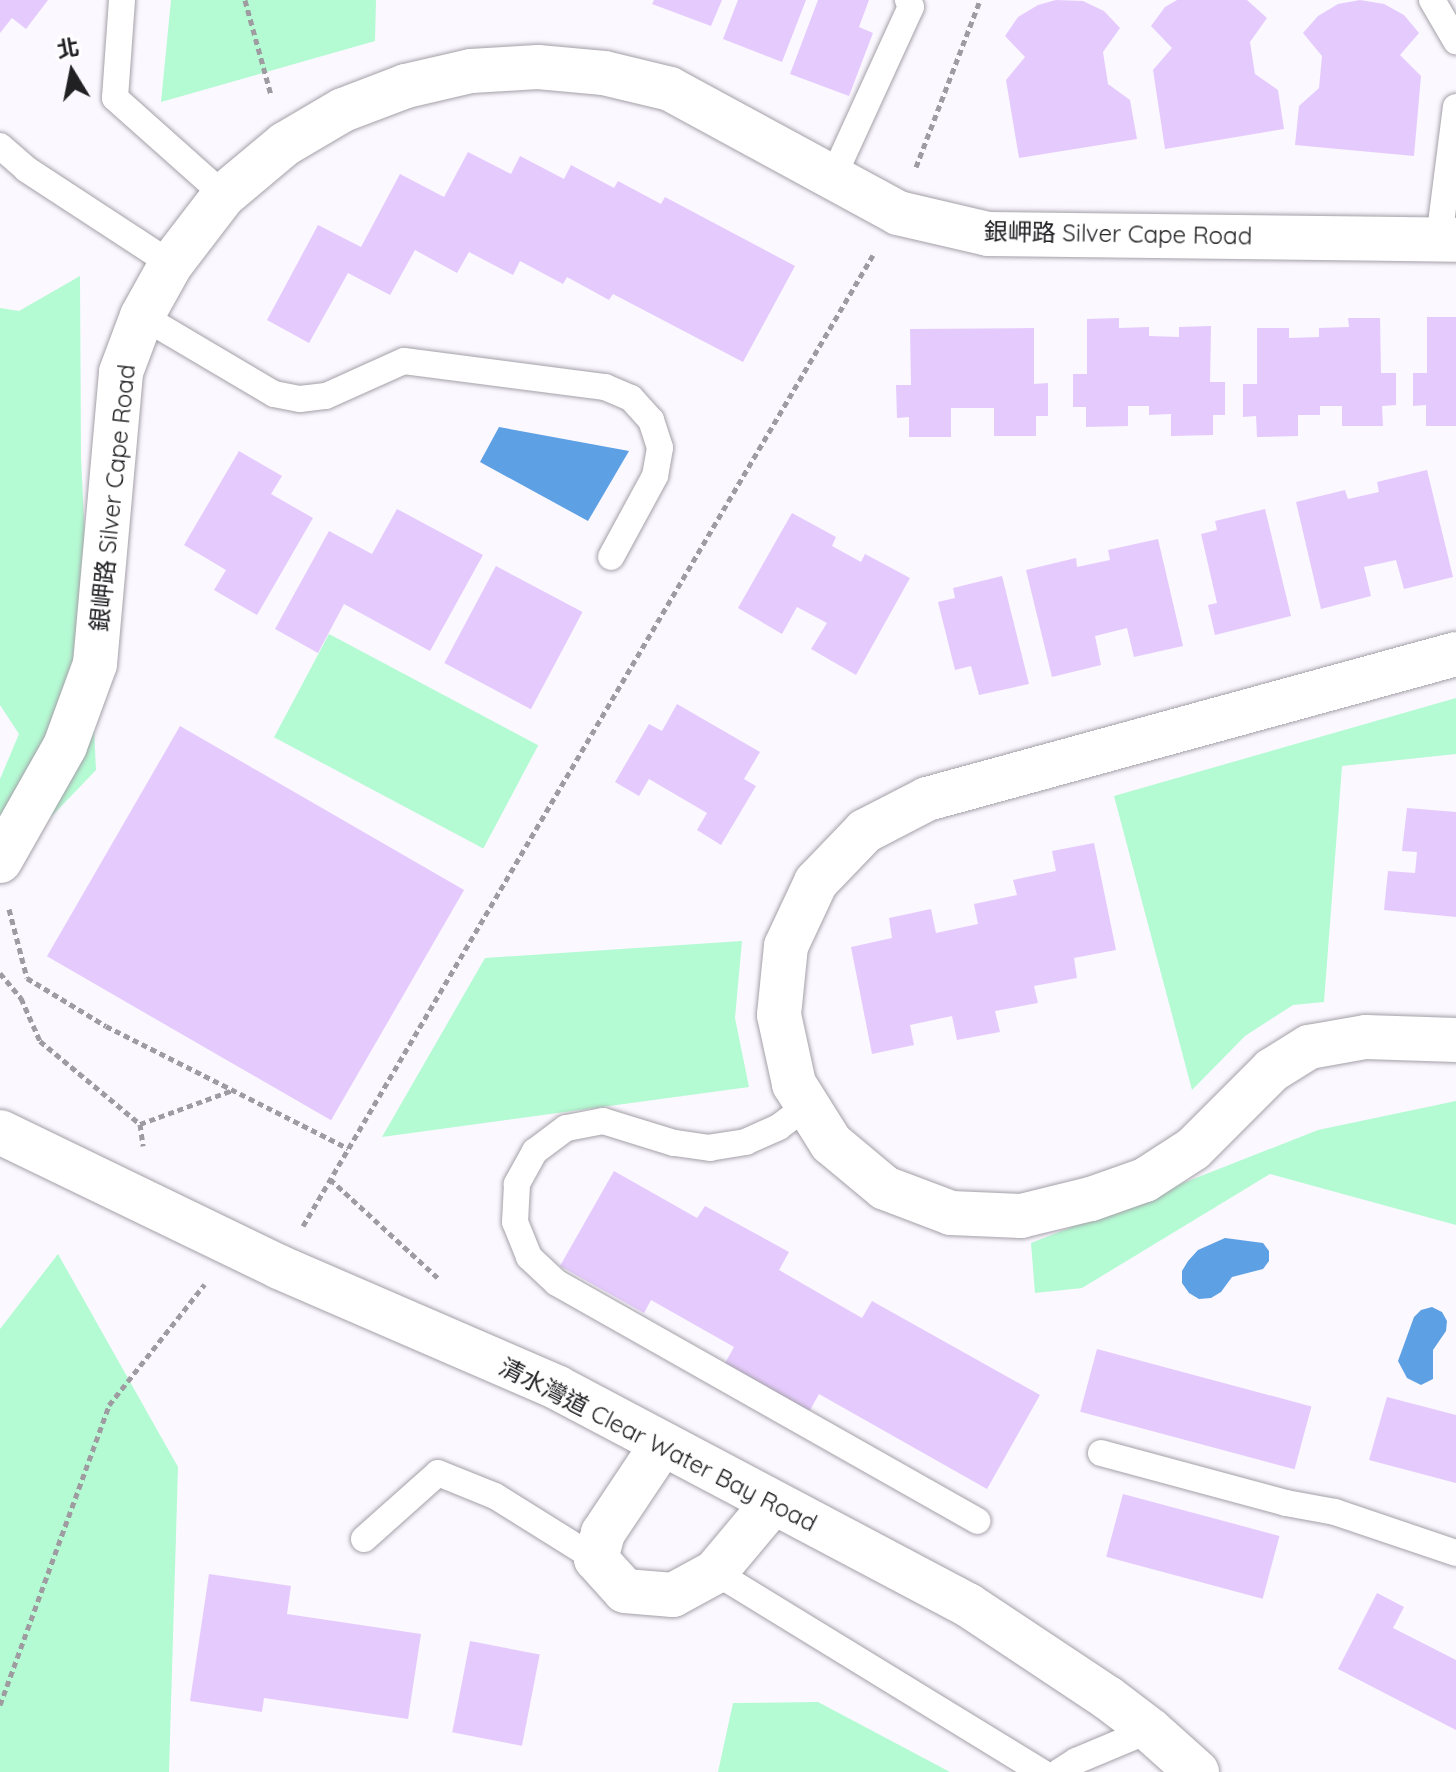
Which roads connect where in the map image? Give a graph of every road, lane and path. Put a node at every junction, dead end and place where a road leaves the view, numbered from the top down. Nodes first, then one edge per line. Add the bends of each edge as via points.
1 (122, 0) edge
2 (245, 0) edge
3 (908, 0) edge
4 (980, 0) edge
5 (1432, 0) edge
6 (1456, 41) edge
7 (257, 45) dead end
8 (1456, 107) edge
9 (0, 146) edge
10 (833, 177) junction
11 (224, 195) junction
12 (898, 213) junction
13 (1448, 240) edge
14 (171, 264) junction
15 (142, 316) junction
16 (611, 557) dead end
17 (1456, 654) edge
18 (0, 861) edge
19 (8, 906) dead end
20 (0, 973) edge
21 (1456, 1040) edge
22 (233, 1090) junction
23 (808, 1105) junction
24 (140, 1124) junction
25 (0, 1132) edge
26 (348, 1148) junction
27 (148, 1203) junction
28 (235, 1246) junction
29 (279, 1267) junction
30 (661, 1446) junction
31 (1101, 1453) dead end
32 (773, 1503) junction
33 (977, 1521) dead end
34 (364, 1539) dead end
35 (1456, 1553) edge
36 (596, 1559) junction
37 (715, 1572) junction
38 (0, 1705) edge
39 (1150, 1730) junction
40 (1042, 1772) edge
41 (1059, 1772) edge
42 (1197, 1772) edge

1 - 11 lane via 115,98
2 - 7 path
3 - 10 lane via 911,7
4 - 12 path
5 - 6 lane
8 - 13 lane
9 - 14 lane via 26,169
10 - 11 street, 銀岬路 Silver Cape Road via 670,89 604,73 538,67 471,71 406,86 343,110 285,144
10 - 12 street, 銀岬路 Silver Cape Road
11 - 14 street, 銀岬路 Silver Cape Road
12 - 13 street, 銀岬路 Silver Cape Road via 988,234
12 - 26 path
14 - 15 street, 銀岬路 Silver Cape Road
15 - 16 lane via 274,394 300,399 326,396 404,361 605,387 631,398 651,420 660,448 655,476
15 - 18 street, 銀岬路 Silver Cape Road via 121,372 95,664 65,746
17 - 23 street via 927,799 865,831 816,882 786,946 779,1015 794,1084
19 - 22 path via 27,978 106,1026
20 - 24 path via 21,998 40,1041
21 - 23 street via 1366,1037 1309,1047 1272,1070 1193,1149 1145,1180 1021,1216 951,1213 885,1188 831,1143
22 - 24 path
22 - 26 path
23 - 33 lane via 779,1127 746,1142 710,1148 603,1121 566,1128 535,1151 517,1184 515,1222 529,1257 557,1283
24 - 27 path via 144,1144 134,1166
25 - 27 street, 清水灣道 Clear Water Bay Road
26 - 29 path
27 - 28 street, 清水灣道 Clear Water Bay Road
28 - 29 street, 清水灣道 Clear Water Bay Road
28 - 38 path via 109,1405
29 - 30 street, 清水灣道 Clear Water Bay Road via 558,1388
30 - 32 street, 清水灣道 Clear Water Bay Road
30 - 36 street via 603,1533
31 - 35 lane via 1335,1512
32 - 37 street
32 - 39 street, 清水灣道 Clear Water Bay Road via 968,1605
34 - 36 lane via 438,1473 495,1496
36 - 37 street via 625,1591 673,1595
37 - 40 lane
39 - 41 lane
39 - 42 street, 清水灣道 Clear Water Bay Road

